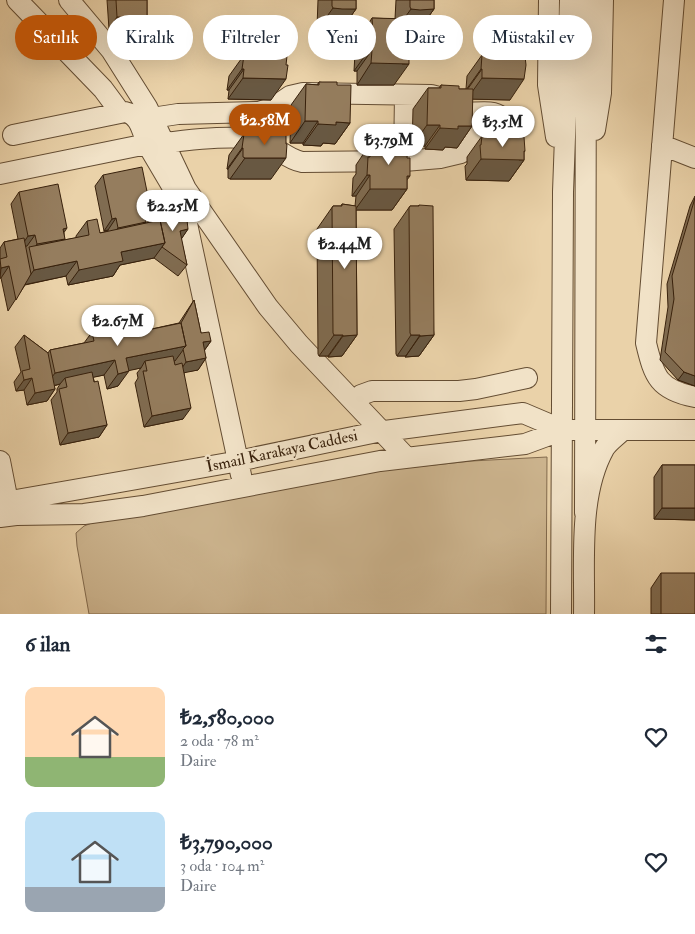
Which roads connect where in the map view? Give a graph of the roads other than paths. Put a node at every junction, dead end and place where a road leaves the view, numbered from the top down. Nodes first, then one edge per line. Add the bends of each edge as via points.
1 (17, 0) edge
2 (69, 0) edge
3 (549, 0) edge
4 (674, 0) edge
5 (583, 3) edge
6 (405, 95) junction
7 (120, 112) junction
8 (467, 114) junction
9 (152, 118) junction
10 (13, 135) dead end
11 (468, 142) junction
12 (156, 143) junction
13 (662, 145) junction
14 (695, 158) edge
15 (404, 161) junction
16 (0, 174) edge
17 (563, 192) junction
18 (527, 378) dead end
19 (695, 397) edge
20 (354, 401) junction
21 (586, 401) junction
22 (563, 430) junction
23 (586, 430) junction
24 (623, 430) junction
25 (695, 430) edge
26 (382, 431) junction
27 (406, 457) junction
28 (0, 461) edge
29 (238, 461) junction
30 (244, 487) junction
31 (3, 507) edge
32 (586, 513) junction
33 (561, 614) edge
34 (584, 614) edge

1 - 7 street via 103,88
2 - 9 street via 112,50
3 - 17 street via 548,85
4 - 13 street
5 - 17 street
5 - 21 street
6 - 8 street via 439,97 457,104
6 - 9 street via 303,93 290,96 267,110
6 - 15 street
7 - 10 street
7 - 12 street via 136,117
8 - 11 street
8 - 11 street via 498,114 504,126 502,137 497,142
9 - 12 street
11 - 15 street via 457,154
12 - 15 street via 254,139 302,162
12 - 16 street
12 - 20 street via 268,307
12 - 29 street via 183,205
13 - 14 street
13 - 19 street via 646,343 650,362 661,383 676,394
17 - 22 street
18 - 20 street via 459,391 372,391
20 - 26 street
21 - 23 street
21 - 24 street via 598,414
22 - 23 street, İsmail Karakaya Caddesi
22 - 26 street, İsmail Karakaya Caddesi via 523,413
22 - 27 street, İsmail Karakaya Caddesi via 524,444
22 - 33 street
23 - 24 street, İsmail Karakaya Caddesi
23 - 32 street
24 - 25 street, İsmail Karakaya Caddesi
24 - 32 street via 605,448 593,475
26 - 27 street
26 - 29 street, İsmail Karakaya Caddesi
27 - 30 street, İsmail Karakaya Caddesi
28 - 31 street
29 - 30 street
29 - 31 street, İsmail Karakaya Caddesi
30 - 31 street, İsmail Karakaya Caddesi via 84,514 16,515
32 - 34 street

